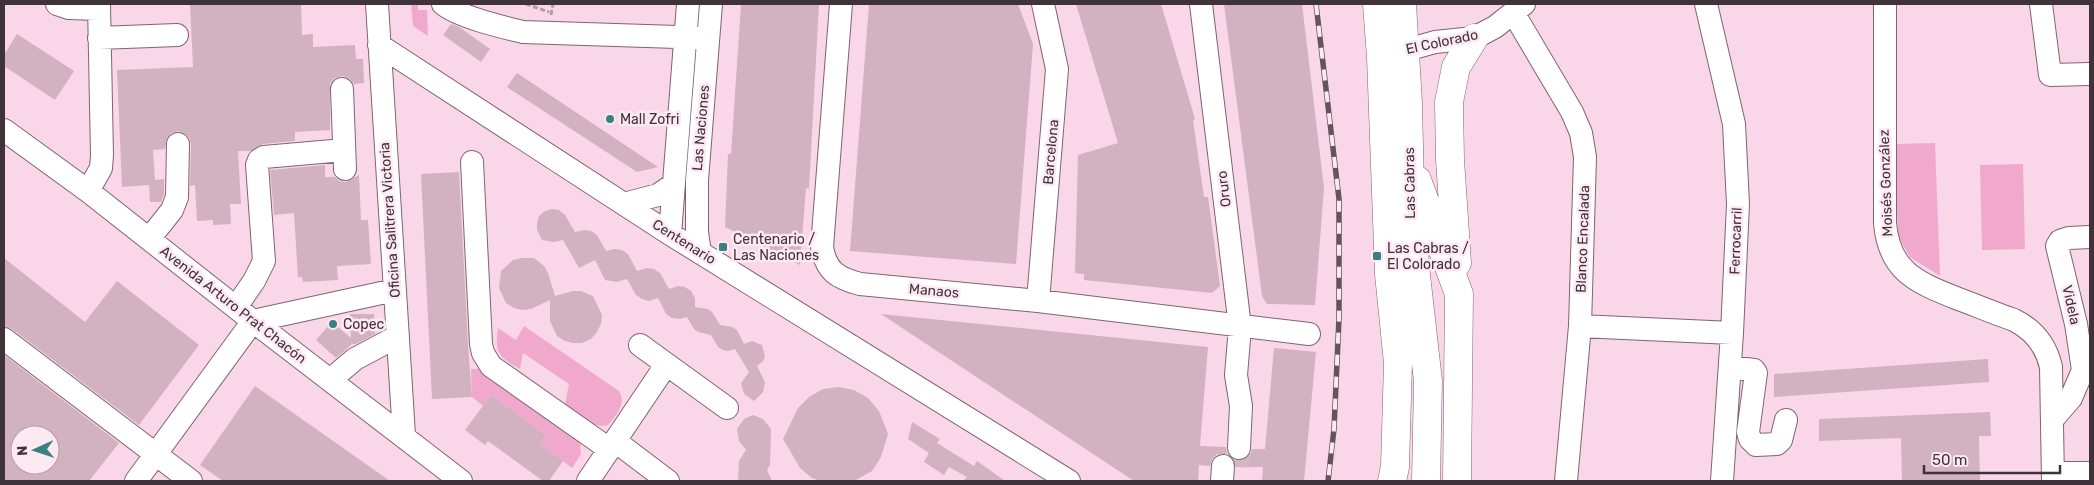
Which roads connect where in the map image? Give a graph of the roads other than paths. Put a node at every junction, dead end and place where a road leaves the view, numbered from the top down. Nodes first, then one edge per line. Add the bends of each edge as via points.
1 (57, 4) edge
2 (377, 4) edge
3 (443, 4) edge
4 (688, 4) edge
5 (711, 4) edge
6 (841, 4) edge
7 (1043, 4) edge
8 (1201, 4) edge
9 (1378, 4) edge
10 (1402, 4) edge
11 (1706, 4) edge
12 (1885, 4) edge
13 (2041, 4) edge
14 (98, 6) edge
15 (1519, 9) edge
16 (177, 35) dead end
17 (99, 38) junction
18 (685, 38) junction
19 (708, 38) junction
20 (1474, 38) junction
21 (379, 45) junction
22 (1393, 54) junction
23 (2090, 74) edge
24 (342, 88) dead end
25 (4, 130) edge
26 (178, 144) dead end
27 (1409, 158) junction
28 (472, 162) dead end
29 (674, 184) junction
30 (88, 191) junction
31 (624, 204) junction
32 (670, 234) junction
33 (2090, 237) edge
34 (148, 238) junction
35 (700, 252) junction
36 (394, 290) junction
37 (1459, 294) junction
38 (1038, 301) junction
39 (236, 307) junction
40 (253, 321) junction
41 (1580, 326) junction
42 (1240, 327) junction
43 (1309, 334) dead end
44 (1732, 334) junction
45 (398, 336) junction
46 (4, 339) edge
47 (640, 345) dead end
48 (666, 365) junction
49 (1730, 367) junction
50 (2087, 370) edge
51 (330, 380) junction
52 (726, 408) dead end
53 (1786, 420) dead end
54 (2052, 420) junction
55 (404, 435) junction
56 (612, 445) junction
57 (154, 455) junction
58 (1230, 465) tunnel mouth
59 (2090, 473) edge
60 (2053, 477) edge
61 (136, 481) edge
62 (191, 481) edge
63 (461, 481) edge
64 (588, 481) edge
65 (668, 481) edge
66 (1069, 481) edge
67 (1392, 481) edge
68 (1426, 481) edge
69 (1457, 481) edge
70 (1566, 481) edge
71 (1722, 481) edge

1 - 14 street via 69,8
2 - 21 street, Oficina Salitrera Victoria
3 - 18 street via 503,28 523,32
4 - 18 street, Las Naciones
5 - 19 street, Las Naciones
6 - 38 street, Manaos via 822,247 830,270 845,280 860,284
7 - 38 street, Barcelona via 1057,69
8 - 42 street, Oruro
9 - 22 main road, Las Cabras
10 - 22 main road, Las Cabras
11 - 44 street, Ferrocarril via 1734,124 1738,204
12 - 54 street, Moisés González via 1885,224 1890,250 1901,267 1916,280 2014,320 2032,331 2045,348 2050,362
13 - 23 street via 2050,76
14 - 17 street
15 - 20 street, El Colorado
15 - 41 street, Blanco Encalada via 1581,133 1585,157
16 - 17 street
17 - 30 street via 102,155 101,168
18 - 19 street
18 - 29 street, Las Naciones
19 - 35 street, Las Naciones via 697,180 696,232
20 - 22 street, El Colorado via 1434,42
20 - 37 main road via 1456,67 1449,102
21 - 31 street, Centenario
21 - 36 street, Oficina Salitrera Victoria
22 - 27 main road, Las Cabras
22 - 67 main road, Las Cabras via 1389,274 1398,363
24 - 39 street via 345,160 264,157 258,160 264,262
25 - 30 street, Avenida Arturo Prat Chacón
26 - 34 street via 175,203
27 - 37 main road
27 - 68 main road, Las Cabras via 1411,231 1428,381
28 - 56 street via 481,344 486,360
29 - 31 street, Las Naciones via 658,195
29 - 32 street, Las Naciones
30 - 34 street, Avenida Arturo Prat Chacón
31 - 32 street, Centenario
32 - 35 street, Centenario
33 - 50 street, Videla via 2069,238 2057,246
34 - 39 street, Avenida Arturo Prat Chacón
35 - 66 street, Centenario
36 - 40 street
36 - 45 street, Oficina Salitrera Victoria
37 - 69 main road
38 - 42 street, Manaos
39 - 40 street, Avenida Arturo Prat Chacón
40 - 51 street, Avenida Arturo Prat Chacón
40 - 57 street
41 - 44 street
41 - 70 street, Blanco Encalada
42 - 43 street, Manaos
42 - 58 street, Oruro via 1236,375 1241,406
44 - 49 street, Ferrocarril
45 - 51 street via 355,359
45 - 55 street, Oficina Salitrera Victoria
46 - 57 street
47 - 48 street
48 - 52 street
48 - 56 street
49 - 53 street via 1748,368 1756,374 1748,432 1750,439 1756,444 1776,444 1781,440
49 - 71 street, Ferrocarril
50 - 54 street, Videla via 2071,398
51 - 55 street, Avenida Arturo Prat Chacón
54 - 60 street
55 - 63 street, Avenida Arturo Prat Chacón
56 - 64 street
56 - 65 street
57 - 61 street
57 - 62 street
59 - 60 street

